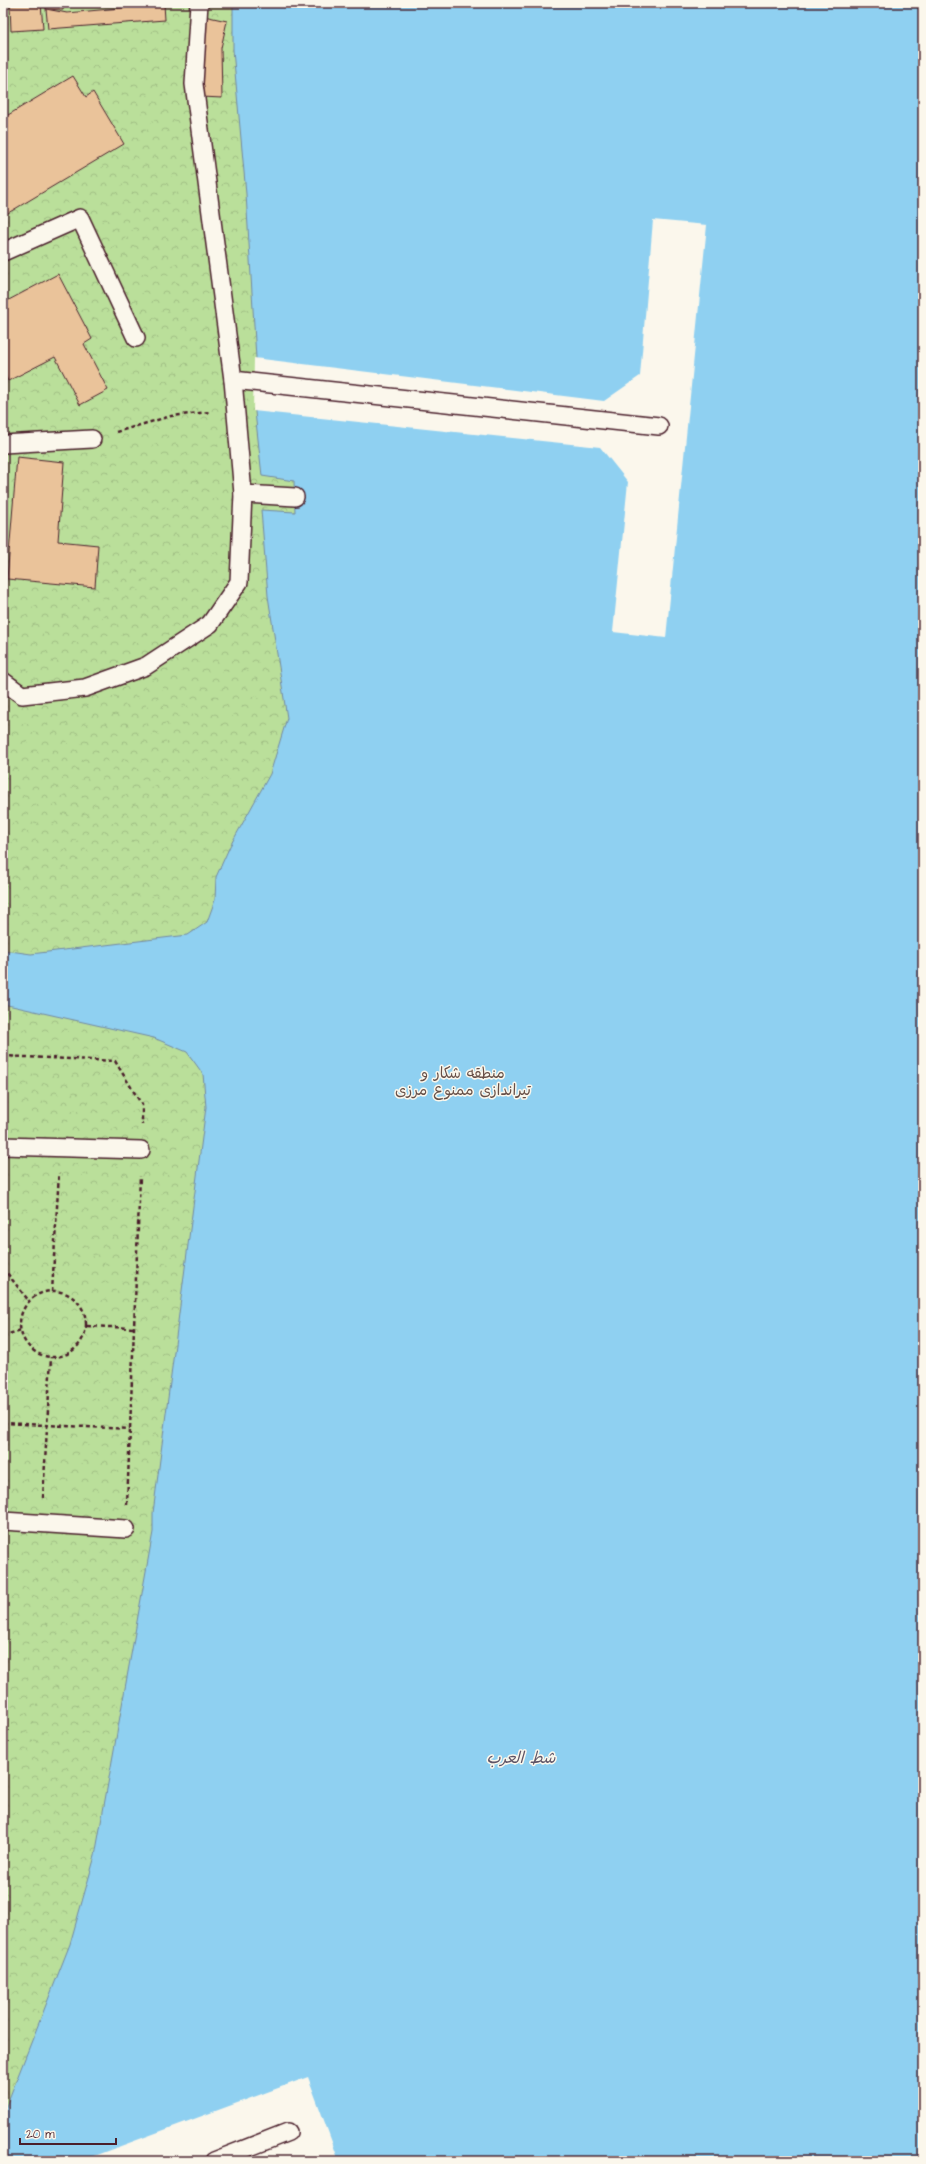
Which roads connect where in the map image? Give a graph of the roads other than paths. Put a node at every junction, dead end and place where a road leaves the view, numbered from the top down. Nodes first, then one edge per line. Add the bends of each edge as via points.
1 (199, 3) edge
2 (3, 252) edge
3 (136, 338) dead end
4 (233, 380) junction
5 (660, 426) dead end
6 (92, 439) road end
7 (3, 444) edge
8 (243, 494) junction
9 (295, 497) dead end
10 (3, 681) edge
11 (3, 1146) edge
12 (141, 1150) road end
13 (3, 1521) edge
14 (126, 1529) road end
15 (288, 2132) dead end
16 (214, 2161) edge

1 - 4 lane via 194,84
2 - 3 lane via 80,218
4 - 5 lane
4 - 8 lane
6 - 7 lane
8 - 9 lane
8 - 10 lane via 239,582 210,624 146,666 85,688 22,695
11 - 12 lane
13 - 14 lane
15 - 16 lane

